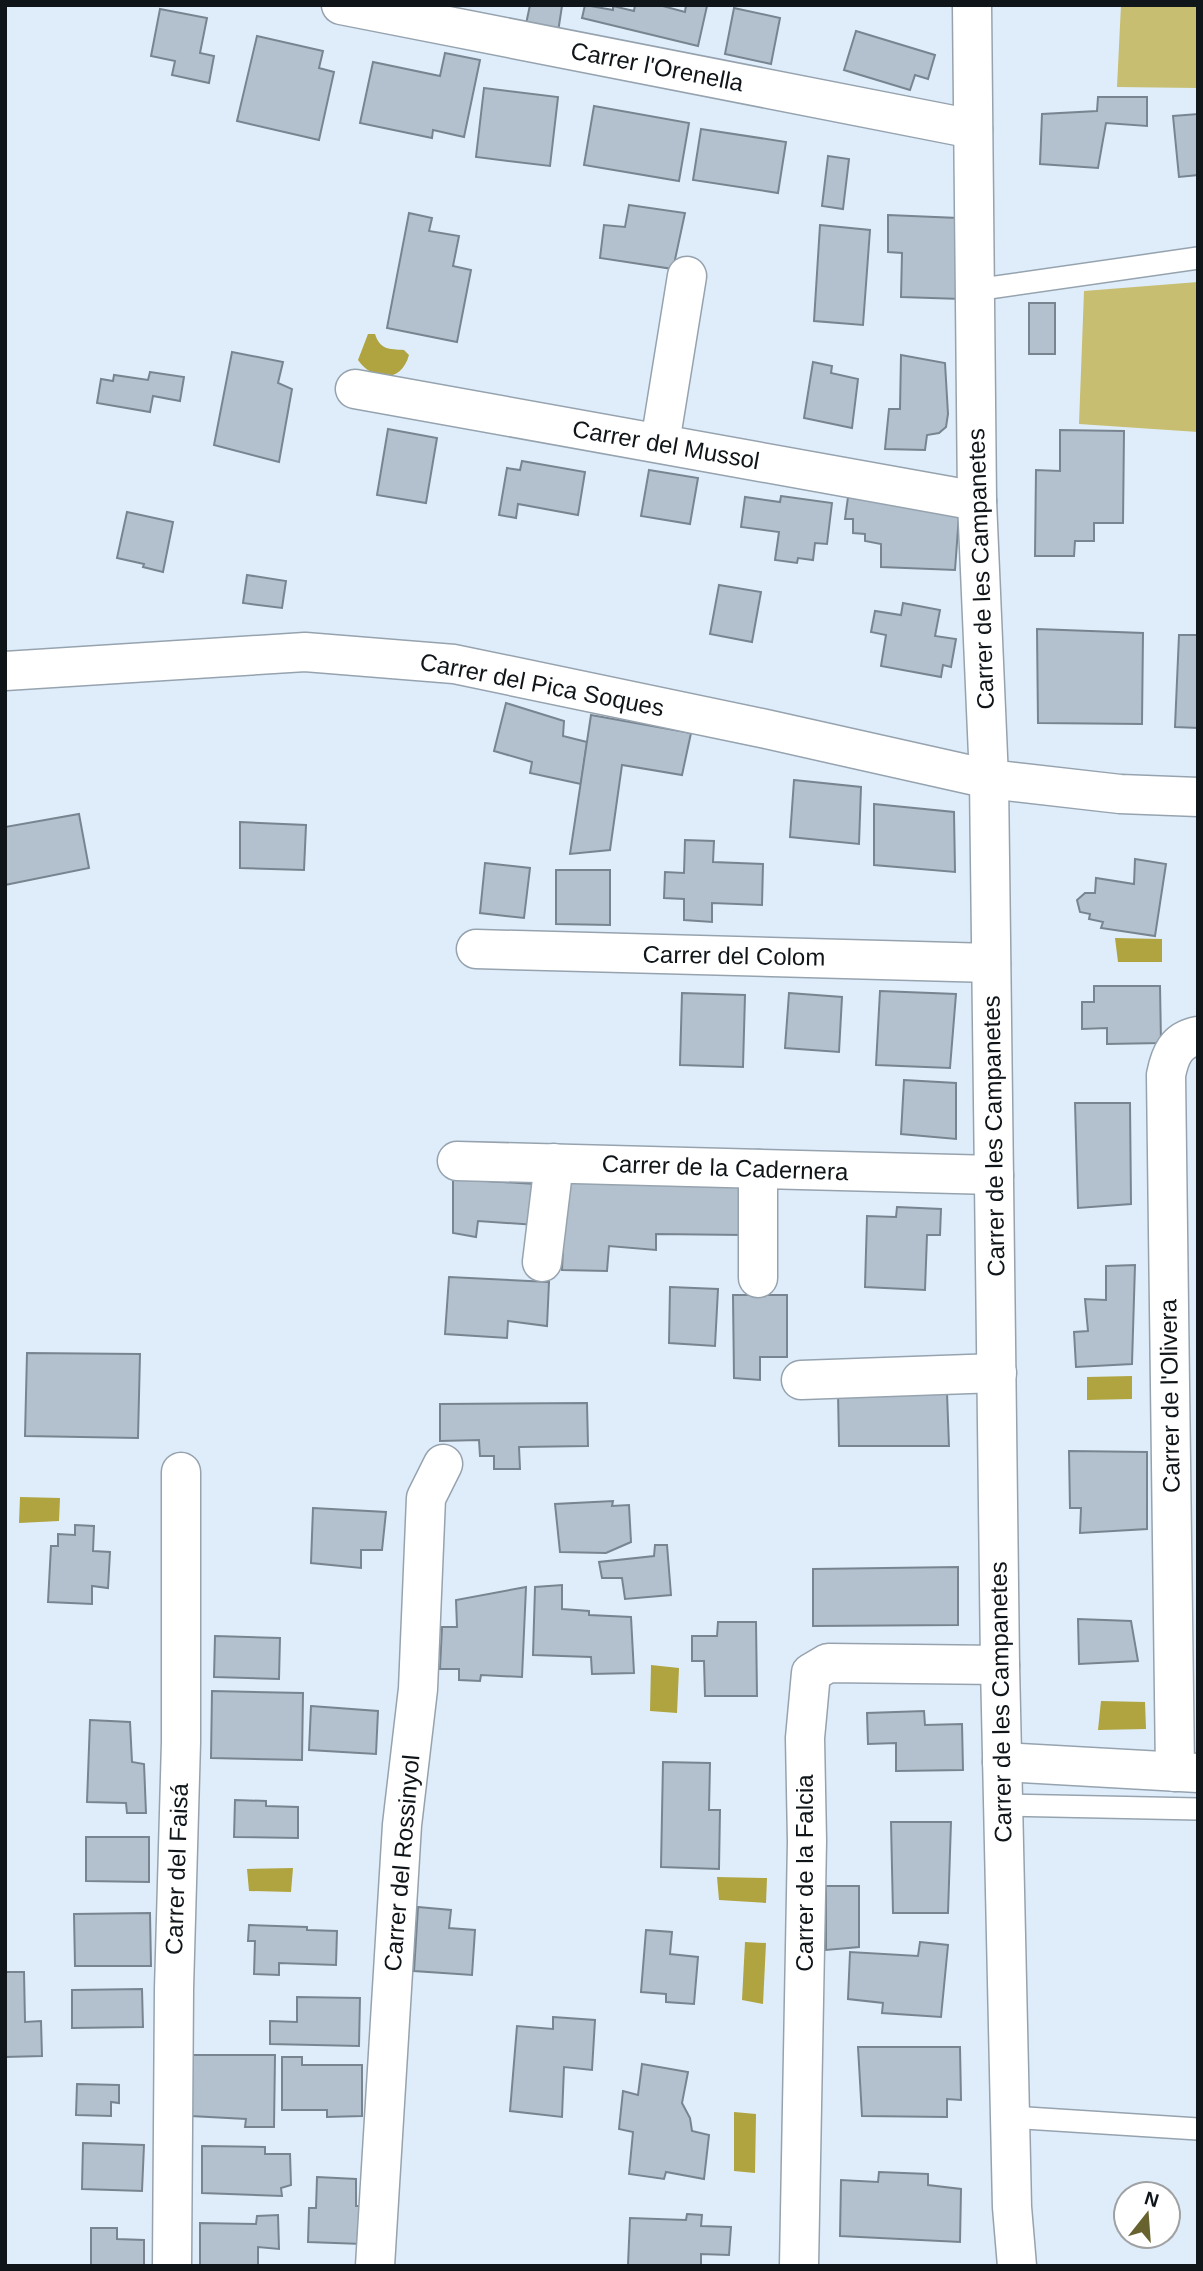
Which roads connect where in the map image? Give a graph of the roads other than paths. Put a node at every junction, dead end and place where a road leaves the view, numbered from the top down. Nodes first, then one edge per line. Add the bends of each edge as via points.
1 (341, 5) edge
2 (972, 5) edge
3 (973, 129) junction
4 (1198, 258) edge
5 (687, 276) dead end
6 (975, 289) junction
7 (355, 389) dead end
8 (660, 443) junction
9 (976, 501) junction
10 (5, 671) edge
11 (989, 779) junction
12 (1198, 797) edge
13 (476, 949) dead end
14 (991, 962) junction
15 (1198, 1036) edge
16 (457, 1161) dead end
17 (554, 1163) junction
18 (758, 1169) junction
19 (994, 1175) junction
20 (542, 1262) dead end
21 (758, 1278) dead end
22 (997, 1373) junction
23 (801, 1380) dead end
24 (443, 1464) dead end
25 (181, 1472) dead end
26 (1000, 1665) junction
27 (1002, 1762) junction
28 (1186, 1773) edge
29 (1003, 1805) junction
30 (1198, 1809) edge
31 (1010, 2117) junction
32 (1198, 2129) edge
33 (172, 2266) edge
34 (375, 2266) edge
35 (799, 2266) edge
36 (1017, 2266) edge

1 - 3 street, Carrer l'Orenella
2 - 3 street, Carrer de les Campanetes
3 - 6 street, Carrer de les Campanetes
4 - 6 lane
5 - 8 street
6 - 9 street, Carrer de les Campanetes
7 - 8 street, Carrer del Mussol
8 - 9 street, Carrer del Mussol
9 - 11 street, Carrer de les Campanetes
10 - 11 street, Carrer del Pica Soques via 305,652 454,664
11 - 12 street, Carrer del Pica Soques via 1120,794
11 - 14 street, Carrer de les Campanetes
13 - 14 street, Carrer del Colom
14 - 19 street, Carrer de les Campanetes
15 - 28 street, Carrer de l'Olivera via 1177,1046 1167,1074
16 - 17 street, Carrer de la Cadernera
17 - 18 street, Carrer de la Cadernera
17 - 20 street
18 - 19 street, Carrer de la Cadernera
18 - 21 street
19 - 22 street, Carrer de les Campanetes
22 - 23 street
22 - 26 street, Carrer de les Campanetes
24 - 34 street, Carrer del Rossinyol via 426,1498 418,1689 401,1825
25 - 33 street, Carrer del Faisá
26 - 27 street, Carrer de les Campanetes
26 - 35 street, Carrer de la Falcia via 828,1663 811,1673 805,1738
27 - 28 street
27 - 29 street, Carrer de les Campanetes
29 - 30 lane
29 - 31 street, Carrer de les Campanetes
31 - 32 lane
31 - 36 street, Carrer de les Campanetes

